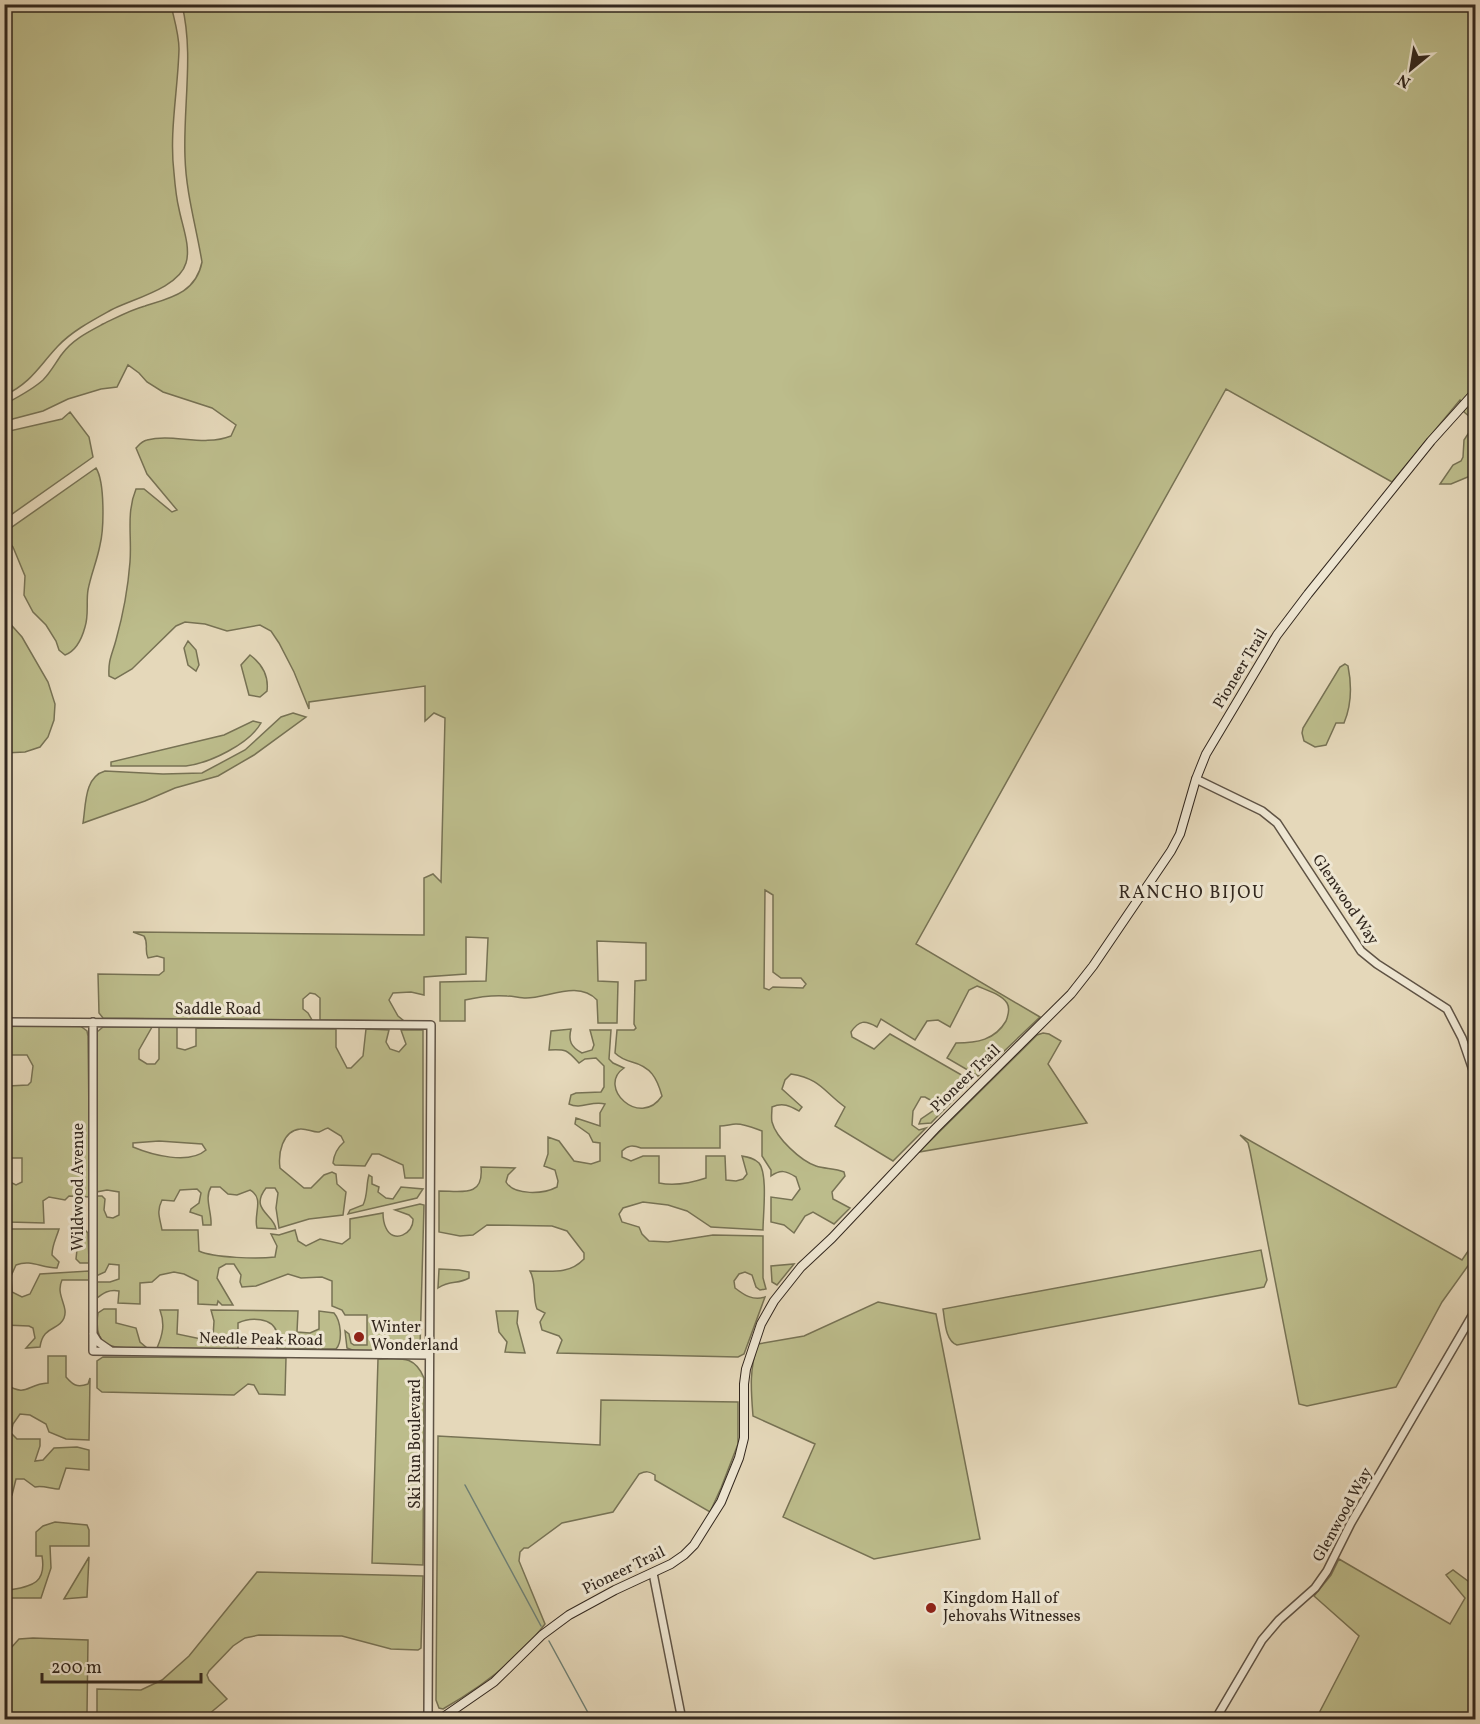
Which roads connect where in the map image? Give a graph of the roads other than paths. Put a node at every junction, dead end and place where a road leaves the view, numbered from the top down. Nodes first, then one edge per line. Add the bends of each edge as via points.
1 (1476, 391) edge
2 (1196, 779) junction
3 (4, 1022) edge
4 (93, 1022) junction
5 (431, 1025) joint
6 (1476, 1079) edge
7 (1476, 1309) edge
8 (93, 1334) junction
9 (93, 1351) joint
10 (114, 1351) junction
11 (429, 1355) junction
12 (653, 1573) junction
13 (428, 1719) edge
14 (439, 1719) edge
15 (682, 1719) edge
16 (1215, 1719) edge

1 - 2 main road, Pioneer Trail via 1287,622 1209,747
2 - 6 street, Glenwood Way via 1262,811 1277,823 1362,951 1447,1009
2 - 12 main road, Pioneer Trail via 1171,851 1080,983 801,1267 774,1301 748,1361 744,1438 726,1492 690,1550
3 - 4 street, Saddle Road
4 - 5 street, Saddle Road
4 - 8 street, Wildwood Avenue
5 - 11 street, Ski Run Boulevard
7 - 16 street, Glenwood Way via 1327,1571 1262,1640
8 - 9 street, Wildwood Avenue
8 - 10 street via 98,1342
9 - 10 street, Needle Peak Road
10 - 11 street, Needle Peak Road
11 - 13 street, Ski Run Boulevard
12 - 14 main road, Pioneer Trail via 569,1615 542,1635 494,1682
12 - 15 street

